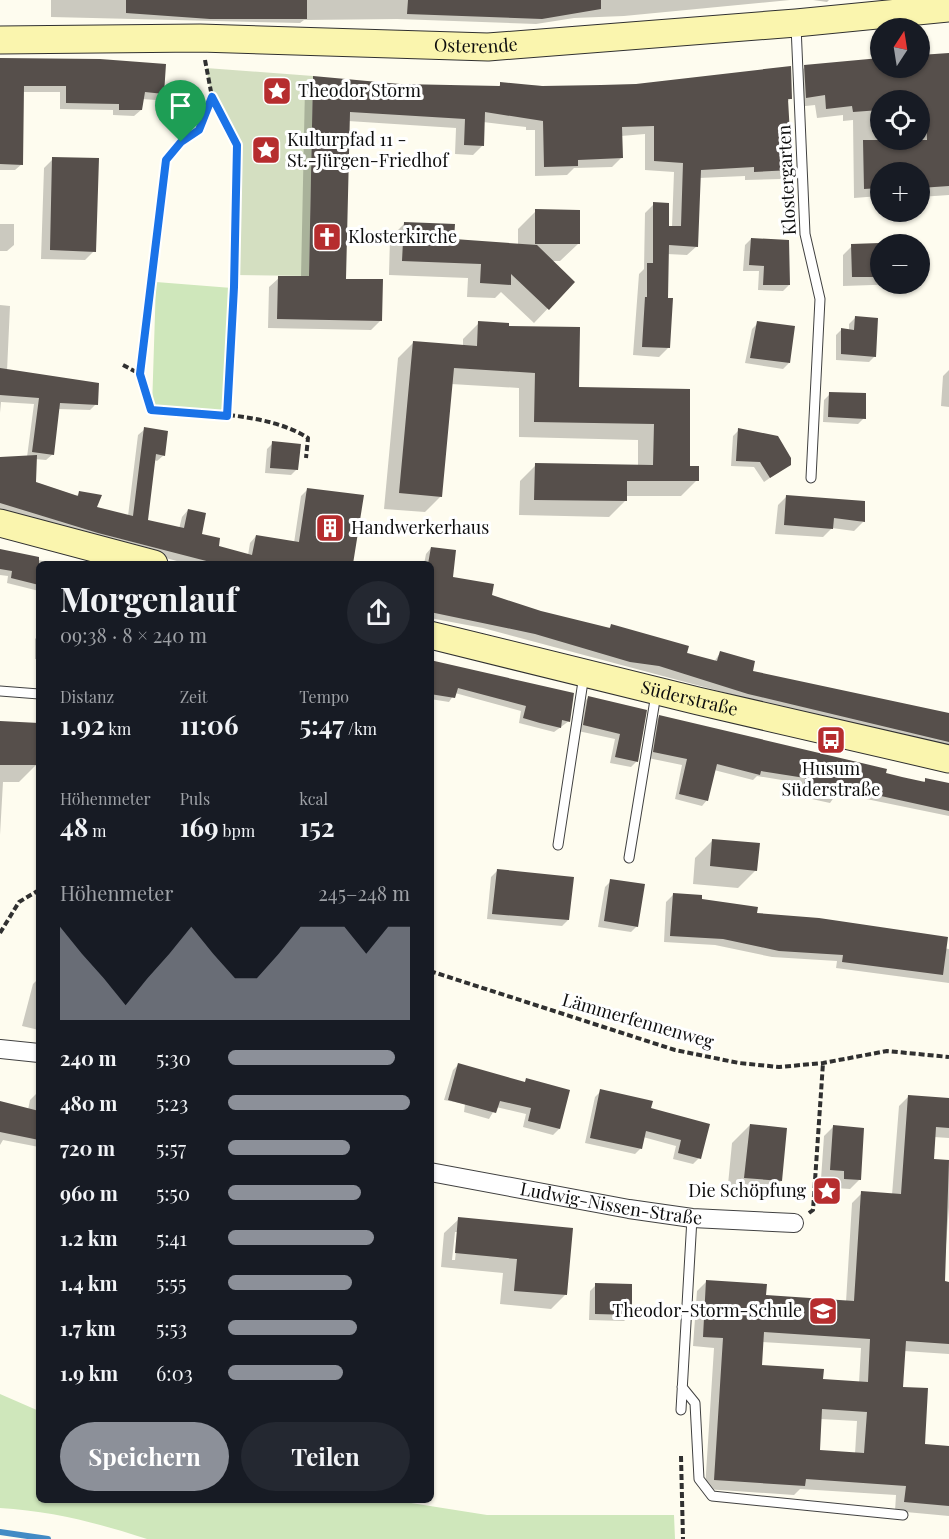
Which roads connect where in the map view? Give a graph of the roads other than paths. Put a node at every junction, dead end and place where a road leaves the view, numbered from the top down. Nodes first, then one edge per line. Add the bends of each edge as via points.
1 (949, 8) edge
2 (796, 23) junction
3 (0, 40) edge
4 (811, 478) dead end
5 (0, 523) edge
6 (143, 561) edge
7 (434, 636) edge
8 (584, 673) junction
9 (0, 691) edge
10 (657, 691) junction
11 (36, 694) edge
12 (949, 759) edge
13 (558, 845) dead end
14 (629, 858) dead end
15 (0, 1048) edge
16 (36, 1053) edge
17 (434, 1173) edge
18 (692, 1218) junction
19 (794, 1223) road end
20 (682, 1387) junction
21 (681, 1410) road end
22 (903, 1515) dead end

1 - 2 main road, Osterende
2 - 3 main road, Osterende via 488,47 200,38
2 - 4 lane, Klostergarten via 805,234 820,299
5 - 6 main road
7 - 8 main road, Süderstraße
8 - 10 main road, Süderstraße
8 - 13 lane
9 - 11 lane
10 - 12 main road, Süderstraße
10 - 14 lane
15 - 16 street
17 - 18 street, Ludwig-Nissen-Straße
18 - 19 street, Ludwig-Nissen-Straße
18 - 20 lane
20 - 21 lane
20 - 22 lane via 695,1403 699,1479 712,1496

